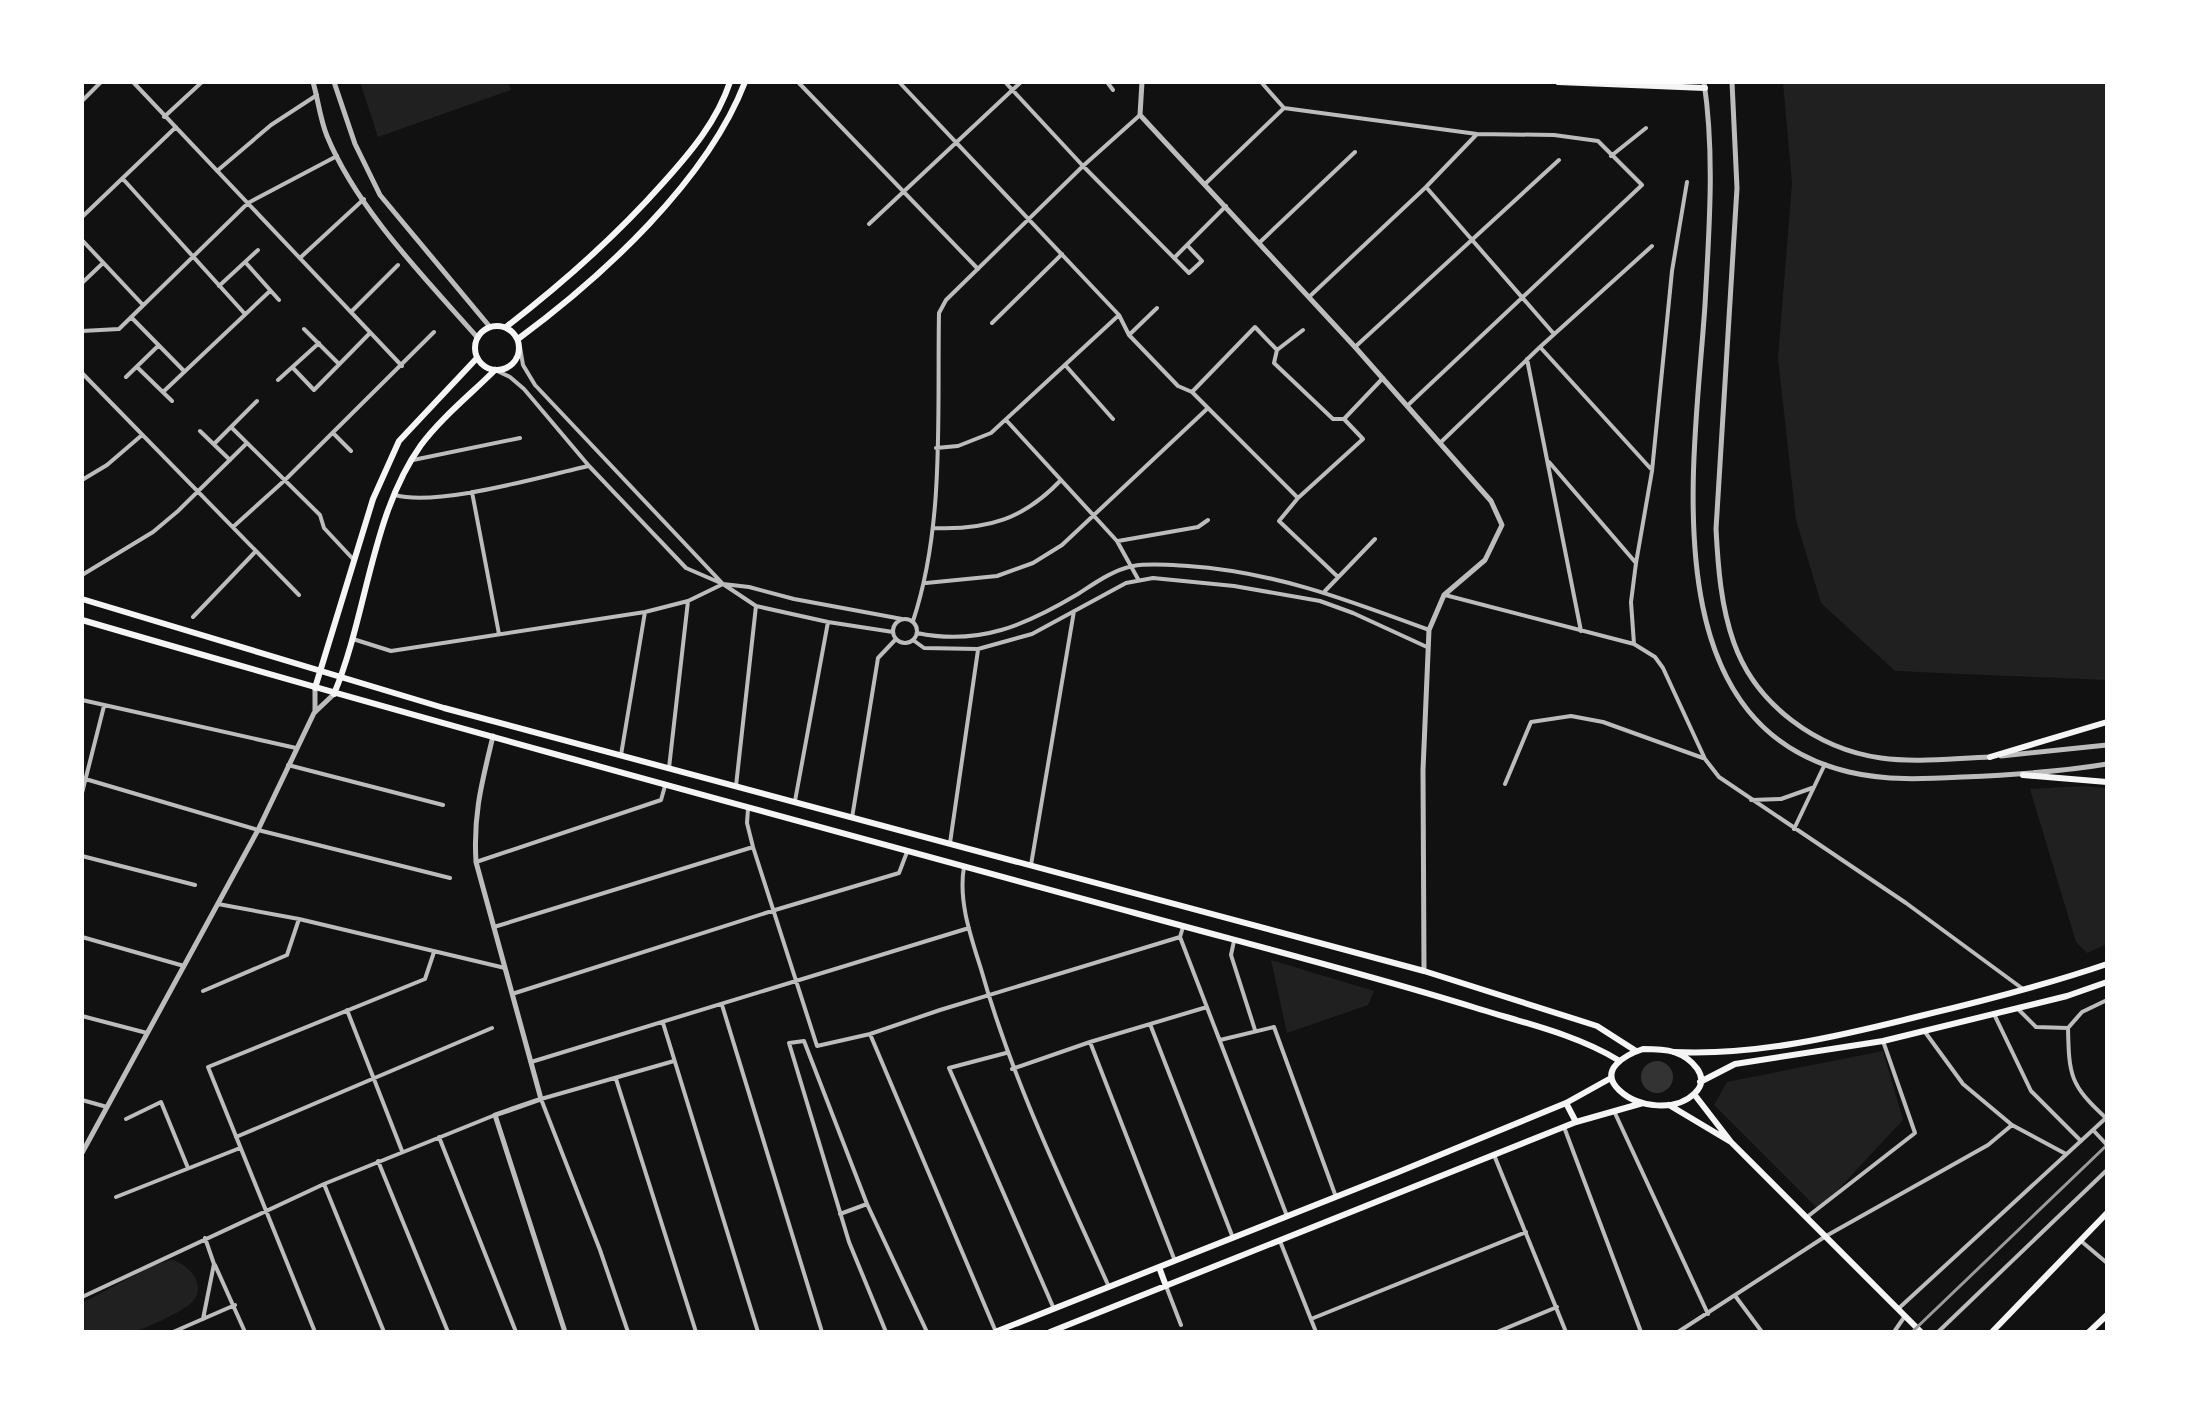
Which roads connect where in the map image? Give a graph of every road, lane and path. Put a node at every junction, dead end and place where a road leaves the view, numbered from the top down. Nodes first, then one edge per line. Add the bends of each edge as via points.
1 (101, 82) edge
2 (133, 82) edge
3 (202, 82) edge
4 (313, 82) edge
5 (334, 82) edge
6 (730, 82) edge
7 (745, 82) edge
8 (798, 82) edge
9 (899, 82) edge
10 (1005, 82) edge
11 (1021, 82) edge
12 (1107, 82) edge
13 (1142, 82) edge
14 (1261, 82) edge
15 (1558, 82) edge
16 (1564, 82) edge
17 (1732, 82) edge
18 (1705, 85) edge
19 (1013, 90) junction
20 (1113, 90) dead end
21 (317, 95) junction
22 (82, 101) edge
23 (1284, 108) junction
24 (1140, 115) junction
25 (164, 117) junction
26 (176, 127) junction
27 (1646, 128) dead end
28 (1477, 134) junction
29 (956, 141) junction
30 (1355, 152) dead end
31 (337, 155) junction
32 (1611, 156) junction
33 (1559, 160) dead end
34 (1083, 166) junction
35 (217, 171) junction
36 (123, 179) junction
37 (1687, 182) dead end
38 (1205, 184) junction
39 (1426, 187) junction
40 (904, 190) junction
41 (364, 199) junction
42 (248, 203) junction
43 (1226, 206) junction
44 (82, 217) edge
45 (1030, 218) junction
46 (869, 224) dead end
47 (82, 240) edge
48 (1471, 240) junction
49 (1259, 243) junction
50 (1187, 245) junction
51 (1652, 246) dead end
52 (258, 250) dead end
53 (1062, 254) junction
54 (192, 257) junction
55 (301, 257) junction
56 (1174, 258) junction
57 (103, 263) junction
58 (246, 263) junction
59 (398, 265) dead end
60 (978, 269) junction
61 (82, 283) edge
62 (219, 286) junction
63 (270, 291) junction
64 (1309, 297) junction
65 (1523, 299) junction
66 (279, 300) dead end
67 (143, 305) junction
68 (1157, 308) dead end
69 (351, 312) junction
70 (245, 314) junction
71 (1119, 315) junction
72 (131, 317) junction
73 (992, 323) dead end
74 (490, 327) junction
75 (506, 327) junction
76 (304, 329) dead end
77 (1303, 330) dead end
78 (82, 331) edge
79 (434, 332) dead end
80 (369, 334) junction
81 (1554, 334) junction
82 (1129, 335) junction
83 (477, 337) junction
84 (319, 343) junction
85 (519, 343) junction
86 (158, 346) junction
87 (1355, 347) junction
88 (1540, 347) junction
89 (1277, 350) junction
90 (477, 358) junction
91 (1527, 359) junction
92 (339, 364) junction
93 (402, 366) junction
94 (1066, 366) junction
95 (137, 367) junction
96 (293, 368) junction
97 (495, 370) junction
98 (184, 371) junction
99 (82, 373) edge
100 (126, 377) dead end
101 (1383, 378) junction
102 (278, 380) dead end
103 (163, 392) junction
104 (1192, 392) junction
105 (172, 401) dead end
106 (257, 401) dead end
107 (1407, 406) junction
108 (1208, 408) junction
109 (1113, 419) dead end
110 (1344, 419) junction
111 (1006, 420) junction
112 (231, 427) junction
113 (200, 431) dead end
114 (333, 433) junction
115 (142, 435) junction
116 (520, 438) dead end
117 (247, 443) junction
118 (1440, 443) junction
119 (214, 444) junction
120 (936, 448) junction
121 (351, 451) dead end
122 (230, 460) junction
123 (413, 460) junction
124 (1547, 460) junction
125 (589, 466) junction
126 (1652, 471) junction
127 (82, 480) edge
128 (285, 480) junction
129 (1061, 480) junction
130 (198, 492) junction
131 (472, 492) junction
132 (395, 495) junction
133 (1298, 498) junction
134 (1093, 515) junction
135 (1208, 520) dead end
136 (233, 527) junction
137 (934, 528) junction
138 (1375, 539) dead end
139 (1117, 541) junction
140 (256, 551) junction
141 (355, 561) junction
142 (1636, 563) junction
143 (1133, 566) junction
144 (82, 575) edge
145 (1338, 577) junction
146 (1138, 579) junction
147 (926, 583) junction
148 (723, 584) junction
149 (1325, 591) junction
150 (299, 595) dead end
151 (1444, 595) junction
152 (82, 599) edge
153 (688, 601) junction
154 (756, 606) junction
155 (1074, 611) junction
156 (645, 612) junction
157 (193, 617) dead end
158 (902, 619) junction
159 (82, 620) edge
160 (913, 621) junction
161 (828, 622) junction
162 (1429, 630) junction
163 (1581, 631) junction
164 (893, 632) junction
165 (917, 633) junction
166 (499, 634) junction
167 (353, 639) junction
168 (896, 639) junction
169 (913, 640) junction
170 (1634, 644) junction
171 (1427, 647) junction
172 (978, 649) junction
173 (322, 669) junction
174 (341, 675) junction
175 (315, 688) junction
176 (334, 694) junction
177 (82, 700) edge
178 (104, 705) junction
179 (314, 713) junction
180 (2107, 722) edge
181 (494, 736) junction
182 (2107, 745) edge
183 (296, 748) junction
184 (621, 755) junction
185 (1990, 757) junction
186 (1705, 759) junction
187 (1825, 764) junction
188 (2107, 764) edge
189 (288, 765) junction
190 (669, 768) junction
191 (2023, 775) junction
192 (84, 779) edge
193 (2107, 782) edge
194 (1505, 784) dead end
195 (665, 786) junction
196 (736, 786) junction
197 (1814, 787) junction
198 (82, 793) edge
199 (1751, 800) junction
200 (795, 803) junction
201 (443, 805) dead end
202 (748, 809) junction
203 (852, 818) junction
204 (1794, 829) junction
205 (258, 830) junction
206 (950, 846) junction
207 (753, 847) junction
208 (907, 852) junction
209 (82, 856) edge
210 (476, 862) junction
211 (964, 867) junction
212 (1030, 867) junction
213 (450, 878) dead end
214 (195, 885) dead end
215 (1126, 892) junction
216 (217, 904) junction
217 (1121, 909) junction
218 (775, 910) junction
219 (299, 919) junction
220 (1183, 926) junction
221 (494, 927) junction
222 (969, 928) junction
223 (82, 937) edge
224 (1180, 937) junction
225 (1298, 938) junction
226 (1234, 940) junction
227 (434, 952) junction
228 (1290, 956) junction
229 (2107, 964) edge
230 (184, 966) junction
231 (505, 968) junction
232 (1424, 971) junction
233 (794, 981) junction
234 (2107, 982) edge
235 (2025, 990) junction
236 (203, 991) dead end
237 (512, 994) junction
238 (988, 995) junction
239 (2107, 1000) edge
240 (722, 1004) junction
241 (1207, 1007) junction
242 (2016, 1008) junction
243 (347, 1010) junction
244 (1994, 1014) junction
245 (82, 1016) edge
246 (663, 1023) junction
247 (1150, 1024) junction
248 (1597, 1026) junction
249 (492, 1028) dead end
250 (2068, 1028) junction
251 (1255, 1030) junction
252 (1924, 1030) junction
253 (147, 1033) junction
254 (870, 1034) junction
255 (1220, 1040) junction
256 (1883, 1041) junction
257 (1090, 1042) junction
258 (1591, 1044) junction
259 (1636, 1051) junction
260 (1674, 1052) junction
261 (1007, 1053) junction
262 (1618, 1060) junction
263 (674, 1061) junction
264 (531, 1062) junction
265 (1012, 1069) junction
266 (1611, 1078) junction
267 (372, 1079) junction
268 (616, 1079) junction
269 (1700, 1082) junction
270 (1694, 1094) junction
271 (541, 1099) junction
272 (82, 1100) edge
273 (1566, 1103) junction
274 (1643, 1103) junction
275 (1669, 1105) junction
276 (107, 1107) junction
277 (1614, 1111) junction
278 (495, 1115) junction
279 (2107, 1118) edge
280 (126, 1119) dead end
281 (1576, 1122) junction
282 (2012, 1125) junction
283 (1564, 1127) junction
284 (2093, 1130) junction
285 (236, 1137) junction
286 (439, 1137) junction
287 (2081, 1141) junction
288 (1731, 1142) junction
289 (2107, 1145) edge
290 (241, 1147) junction
291 (402, 1151) junction
292 (82, 1153) edge
293 (2066, 1154) junction
294 (1494, 1155) junction
295 (378, 1161) junction
296 (188, 1168) junction
297 (2107, 1170) edge
298 (324, 1184) junction
299 (116, 1197) dead end
300 (1336, 1197) junction
301 (867, 1204) junction
302 (267, 1210) junction
303 (2107, 1213) edge
304 (840, 1214) junction
305 (1287, 1216) junction
306 (1807, 1217) junction
307 (1526, 1232) junction
308 (1826, 1236) junction
309 (205, 1238) junction
310 (1233, 1238) junction
311 (1280, 1241) junction
312 (2081, 1241) junction
313 (1175, 1261) junction
314 (2107, 1263) edge
315 (214, 1264) junction
316 (1159, 1267) junction
317 (1166, 1286) junction
318 (1109, 1287) junction
319 (82, 1297) edge
320 (1736, 1297) junction
321 (235, 1305) junction
322 (1557, 1307) junction
323 (1054, 1309) junction
324 (1898, 1309) junction
325 (1708, 1314) junction
326 (2107, 1315) edge
327 (1905, 1316) junction
328 (203, 1319) junction
329 (1311, 1319) junction
330 (1181, 1325) dead end
331 (173, 1332) edge
332 (245, 1332) edge
333 (315, 1332) edge
334 (384, 1332) edge
335 (448, 1332) edge
336 (516, 1332) edge
337 (565, 1332) edge
338 (628, 1332) edge
339 (696, 1332) edge
340 (758, 1332) edge
341 (822, 1332) edge
342 (886, 1332) edge
343 (927, 1332) edge
344 (996, 1332) edge
345 (1050, 1332) edge
346 (1316, 1332) edge
347 (1497, 1332) edge
348 (1566, 1332) edge
349 (1641, 1332) edge
350 (1678, 1332) edge
351 (1762, 1332) edge
352 (1894, 1332) edge
353 (1921, 1332) edge
354 (1938, 1332) edge
355 (1992, 1332) edge
356 (2089, 1332) edge

1 - 22 street
2 - 25 street
3 - 25 street
4 - 21 street
5 - 74 street via 380,195
6 - 75 main road via 709,129 637,213 602,249
7 - 85 main road via 705,156 662,208
8 - 40 street
9 - 29 street
10 - 19 street
11 - 19 street
12 - 20 street
13 - 24 street
14 - 23 street
15 - 16 main road
16 - 18 main road
17 - 185 street via 1737,188 1716,529 1734,644 1771,702 1832,744 1882,758
18 - 187 street via 1710,185 1694,480 1705,619 1726,680 1740,703 1776,739
19 - 29 street
19 - 34 street
21 - 31 street
21 - 35 street
23 - 28 street
23 - 38 street
24 - 34 street
24 - 38 street
25 - 26 street
26 - 35 street
26 - 36 street
27 - 32 street
28 - 32 street via 1598,141
28 - 39 street
29 - 40 street
29 - 45 street
30 - 49 street
31 - 41 street
31 - 42 street
32 - 65 street via 1642,185
33 - 48 street
34 - 45 street
34 - 56 street
35 - 42 street
36 - 44 street
36 - 54 street
37 - 126 street via 1672,271
38 - 43 street
39 - 48 street
39 - 64 street
40 - 46 street
40 - 60 street
41 - 55 street
41 - 83 street
42 - 54 street
42 - 55 street
43 - 49 street
43 - 50 street
45 - 53 street
45 - 60 street
47 - 57 street
48 - 65 street
48 - 87 street
49 - 64 street
50 - 56 street
50 - 56 street via 1202,261 1189,273
51 - 81 street
52 - 58 street
53 - 71 street
53 - 73 street
54 - 62 street
54 - 67 street
55 - 69 street
57 - 61 street
57 - 67 street
58 - 62 street
58 - 63 street
59 - 69 street
60 - 120 street via 939,313
62 - 70 street
63 - 66 street
63 - 70 street
64 - 87 street
65 - 81 street
65 - 107 street
67 - 72 street
68 - 82 street
69 - 80 street
70 - 98 street
71 - 82 street
71 - 94 street
72 - 78 street via 119,329
72 - 86 street
74 - 75 main road
74 - 83 main road
75 - 85 main road
76 - 84 street
77 - 89 street
79 - 93 street
80 - 92 street
80 - 93 street
81 - 88 street
82 - 104 street via 1178,386
83 - 90 main road
84 - 92 street
84 - 96 street
85 - 97 main road via 510,367
85 - 148 street via 523,365 535,385
86 - 95 street
86 - 98 street
87 - 101 street
88 - 91 street
88 - 126 street
89 - 104 street via 1255,327
89 - 110 street via 1274,363 1333,419
90 - 97 main road
90 - 141 main road via 399,441 373,499
91 - 118 street
91 - 124 street
92 - 96 street via 314,390
93 - 114 street
94 - 109 street
94 - 111 street
95 - 100 street
95 - 103 street
96 - 102 street
97 - 123 main road via 433,432
97 - 125 street via 524,389
98 - 103 street
99 - 115 street
101 - 107 street
101 - 110 street
103 - 105 street
104 - 108 street
106 - 112 street
107 - 118 street
108 - 133 street
108 - 134 street
110 - 133 street via 1363,439
111 - 120 street via 978,440
111 - 129 street
112 - 117 street
112 - 119 street
113 - 119 street
114 - 121 street
114 - 128 street
115 - 127 street
115 - 130 street
116 - 123 street
117 - 122 street
117 - 128 street
118 - 151 street via 1491,501 1502,525 1485,560
119 - 122 street
120 - 137 street
122 - 130 street
123 - 132 main road
124 - 142 street
124 - 163 street
125 - 131 street
125 - 148 street via 686,568
126 - 142 street
128 - 136 street
128 - 141 street
129 - 134 street
129 - 137 street via 1041,501 1012,518 968,528
130 - 136 street
130 - 144 street via 153,532
131 - 132 street via 411,499
131 - 166 street
132 - 167 main road
133 - 145 street via 1279,521
134 - 139 street
134 - 147 street via 1062,545 1033,563 997,576
135 - 139 street via 1198,527
136 - 140 street
137 - 147 street
138 - 145 street
139 - 143 street
140 - 150 street
140 - 157 street
141 - 173 main road
142 - 170 street via 1631,602
143 - 146 street
143 - 149 street via 1203,567
143 - 165 street via 1002,630 968,638
145 - 149 street
146 - 155 street
146 - 171 street via 1234,586 1320,601
147 - 160 street
148 - 153 street
148 - 154 street
148 - 158 street
149 - 162 street
151 - 162 street
151 - 163 street
152 - 173 main road
153 - 156 street
153 - 190 street
154 - 161 street
154 - 196 street
155 - 172 street via 1032,634
155 - 212 street
156 - 166 street
156 - 184 street
158 - 160 street
158 - 164 street
159 - 175 main road
160 - 165 street
161 - 164 street
161 - 200 street
162 - 171 street
163 - 170 street
164 - 168 street
165 - 169 street
166 - 167 street via 391,651
167 - 174 main road
168 - 169 street
168 - 203 street via 878,658
169 - 172 street via 924,648
170 - 186 street via 1663,668
171 - 232 street
172 - 206 street
173 - 174 main road
173 - 175 main road
174 - 176 main road
174 - 184 main road
175 - 176 main road
175 - 179 street
176 - 179 street
176 - 181 main road
177 - 178 street
178 - 183 street
178 - 192 street
179 - 183 street
180 - 185 main road
181 - 195 main road
181 - 210 street via 477,799
182 - 185 street
183 - 189 street
184 - 190 main road
186 - 194 street via 1603,722 1571,716 1531,722
186 - 199 street via 1719,777
187 - 191 street via 1879,778
187 - 197 street
188 - 191 street
189 - 201 street
189 - 205 street
190 - 196 main road
191 - 193 main road
192 - 198 street
192 - 205 street
195 - 202 main road
195 - 210 street via 661,800
196 - 200 main road
197 - 199 street via 1781,799
197 - 204 street
199 - 204 street
200 - 203 main road
202 - 207 street
202 - 208 main road
203 - 206 main road
204 - 235 street
205 - 213 street
205 - 216 street
206 - 212 main road
207 - 218 street
207 - 221 street
208 - 211 main road
208 - 218 street via 899,873
209 - 214 street
210 - 221 street
211 - 217 main road
211 - 222 street
212 - 215 main road
215 - 217 main road
215 - 225 main road
216 - 219 street
216 - 230 street
217 - 220 main road
218 - 233 street
218 - 237 street
219 - 227 street
219 - 236 street via 287,955
220 - 224 street
220 - 226 main road
221 - 231 street
222 - 233 street
222 - 238 street
223 - 230 street
224 - 238 street
224 - 241 street
225 - 228 main road
225 - 232 main road
226 - 228 main road
226 - 251 street via 1231,955
227 - 231 street
227 - 243 street via 425,979
228 - 258 main road
229 - 235 main road
230 - 253 street
231 - 237 street
232 - 248 main road
233 - 240 street
233 - 254 street via 817,1046
234 - 242 main road
235 - 260 main road via 1775,1046
237 - 264 street
238 - 254 street
238 - 261 street
239 - 250 street via 2082,1012
240 - 246 street
240 - 341 street
241 - 247 street
241 - 255 street
242 - 244 main road
242 - 250 street via 2036,1027
243 - 267 street
243 - 285 street via 208,1067
244 - 252 main road
244 - 287 street via 2031,1091
245 - 253 street
246 - 263 street
246 - 264 street
247 - 257 street
247 - 310 street
248 - 258 main road
248 - 259 main road
249 - 267 street
250 - 279 street via 2069,1070 2082,1096
251 - 255 street
251 - 300 street via 1274,1027
252 - 256 main road
252 - 282 street via 1963,1084
253 - 276 street
254 - 344 street
255 - 305 street
256 - 269 main road via 1735,1064
256 - 306 street via 1915,1133
257 - 265 street
257 - 313 street
258 - 262 main road
259 - 260 main road
259 - 262 main road
260 - 269 main road via 1697,1066
261 - 265 street
261 - 323 street via 949,1068
262 - 266 main road
263 - 268 street
263 - 340 street
264 - 271 street
265 - 318 street
266 - 273 main road
266 - 274 main road via 1625,1096
267 - 285 street
267 - 291 street
268 - 271 street
268 - 339 street
269 - 270 main road
270 - 275 main road
270 - 288 main road
271 - 278 street
271 - 338 street
272 - 276 street
273 - 281 main road
273 - 300 main road
274 - 275 main road
274 - 277 main road
275 - 288 main road
276 - 292 street
277 - 281 main road
277 - 325 street
278 - 286 street
278 - 337 street
279 - 284 street
280 - 296 street via 161,1102
281 - 283 main road
282 - 293 street
282 - 308 street via 1988,1145
283 - 294 main road
283 - 349 street
284 - 287 street
284 - 289 street
285 - 290 street
286 - 291 street
286 - 336 street
287 - 293 street
288 - 306 main road
290 - 296 street
290 - 302 street
291 - 295 street
293 - 324 street
294 - 307 street
294 - 311 main road
295 - 298 street
295 - 335 street
296 - 299 street
297 - 354 street
298 - 302 street
298 - 334 street
300 - 305 main road
301 - 304 street
301 - 304 street via 804,1041 789,1043
301 - 343 street
302 - 309 street
302 - 333 street
303 - 312 main road
304 - 342 street
305 - 310 main road
306 - 308 main road
307 - 322 street
307 - 329 street
308 - 320 street
308 - 324 main road
309 - 315 street
309 - 319 street
310 - 313 main road
311 - 317 main road
311 - 329 street
312 - 314 street
312 - 355 main road
313 - 316 main road
315 - 321 street
315 - 328 street
316 - 317 main road
316 - 318 main road
317 - 330 street
317 - 345 main road
318 - 323 main road
320 - 325 street
320 - 351 street
321 - 328 street
321 - 332 street
322 - 347 street
322 - 348 street
323 - 344 main road
324 - 327 main road
325 - 350 street
326 - 356 main road
327 - 352 street
327 - 353 main road
328 - 331 street
329 - 346 street

